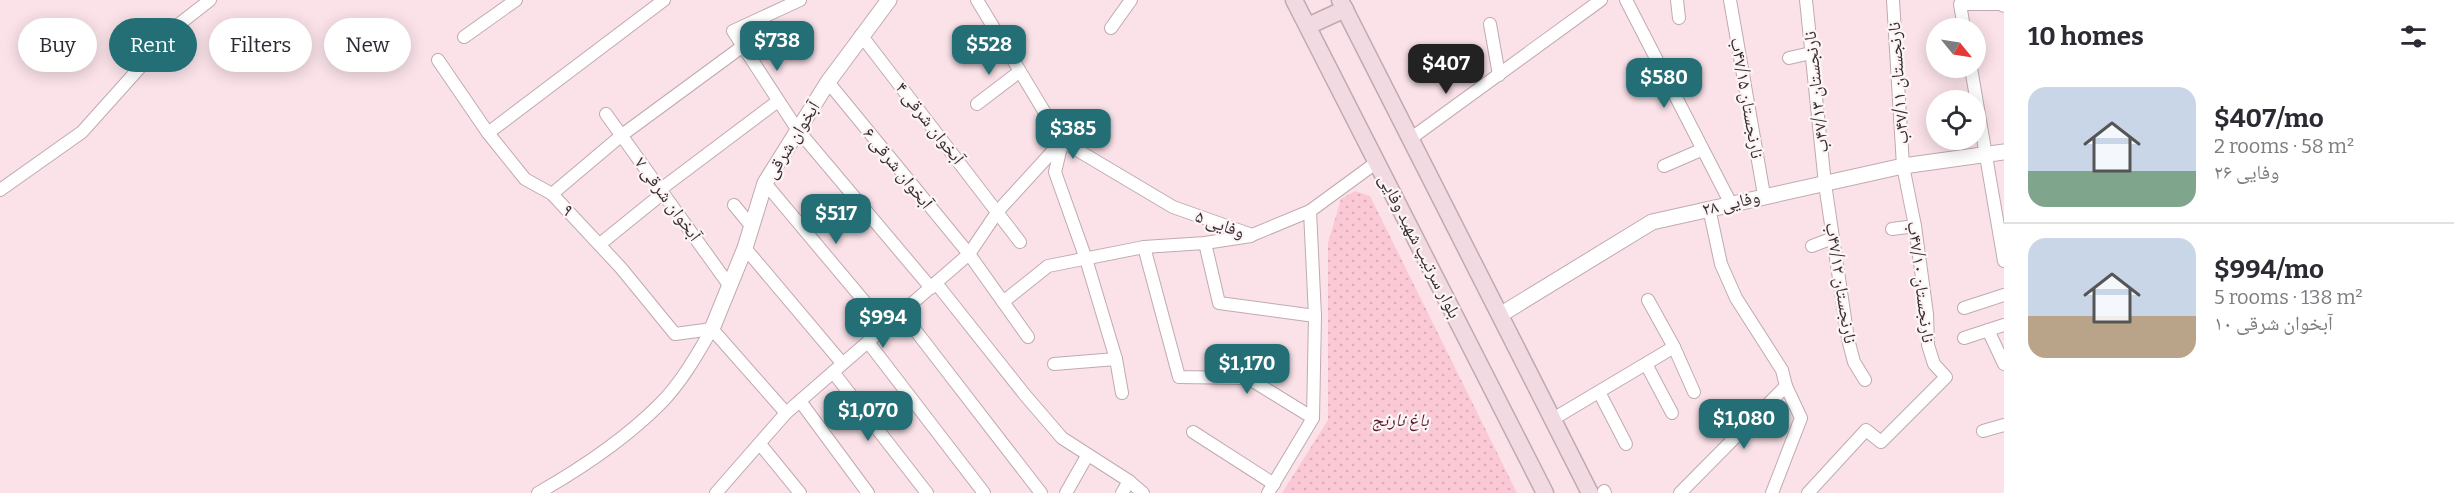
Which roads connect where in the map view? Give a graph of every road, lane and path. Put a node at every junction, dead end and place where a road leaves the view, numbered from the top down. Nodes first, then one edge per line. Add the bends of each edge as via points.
1 (210, 0) edge
2 (516, 0) edge
3 (664, 0) edge
4 (800, 0) edge
5 (889, 0) edge
6 (977, 0) edge
7 (1131, 0) edge
8 (1294, 0) edge
9 (1601, 0) edge
10 (1626, 0) edge
11 (1677, 0) edge
12 (1730, 0) edge
13 (1806, 0) edge
14 (1893, 0) edge
15 (2003, 2) edge
16 (1343, 5) edge
17 (1679, 18) dead end
18 (1962, 18) edge
19 (1490, 24) dead end
20 (1308, 26) junction
21 (1110, 28) dead end
22 (861, 35) junction
23 (464, 37) dead end
24 (744, 46) junction
25 (1811, 53) junction
26 (1789, 58) dead end
27 (438, 60) dead end
28 (1019, 72) junction
29 (1499, 75) junction
30 (1973, 78) edge
31 (828, 82) junction
32 (778, 101) junction
33 (977, 104) dead end
34 (606, 114) dead end
35 (797, 129) junction
36 (488, 133) junction
37 (622, 135) junction
38 (1410, 139) junction
39 (1062, 141) junction
40 (1701, 150) junction
41 (2004, 152) edge
42 (1985, 154) junction
43 (1377, 162) junction
44 (1903, 165) junction
45 (1664, 166) dead end
46 (765, 183) junction
47 (1825, 184) junction
48 (0, 190) edge
49 (662, 191) junction
50 (552, 194) junction
51 (1764, 195) junction
52 (1731, 204) junction
53 (734, 205) dead end
54 (1709, 208) junction
55 (998, 211) junction
56 (1310, 211) junction
57 (1916, 226) junction
58 (752, 227) junction
59 (1892, 229) dead end
60 (1252, 235) junction
61 (1833, 238) junction
62 (1020, 242) dead end
63 (1205, 243) junction
64 (600, 244) junction
65 (1812, 246) dead end
66 (745, 248) junction
67 (1144, 248) junction
68 (969, 254) junction
69 (1086, 259) junction
70 (2004, 261) edge
71 (729, 285) junction
72 (933, 285) junction
73 (2004, 295) edge
74 (1648, 300) dead end
75 (1003, 302) junction
76 (1964, 308) dead end
77 (902, 313) junction
78 (1500, 315) junction
79 (1314, 316) junction
80 (2004, 325) edge
81 (885, 326) junction
82 (711, 329) junction
83 (1988, 330) junction
84 (1028, 337) dead end
85 (1964, 338) dead end
86 (868, 342) junction
87 (1674, 347) junction
88 (1116, 359) junction
89 (1054, 364) dead end
90 (1646, 364) junction
91 (2004, 364) edge
92 (838, 368) junction
93 (1865, 380) dead end
94 (1786, 386) junction
95 (1599, 392) junction
96 (1694, 392) dead end
97 (1122, 393) dead end
98 (800, 401) junction
99 (786, 412) junction
100 (1672, 414) dead end
101 (1314, 418) junction
102 (1553, 419) junction
103 (2004, 425) edge
104 (1983, 431) dead end
105 (1192, 432) dead end
106 (760, 444) junction
107 (1626, 444) dead end
108 (1088, 456) junction
109 (1129, 481) junction
110 (1271, 488) edge
111 (1600, 492) edge
112 (538, 493) edge
113 (716, 493) edge
114 (800, 493) edge
115 (868, 493) edge
116 (927, 493) edge
117 (984, 493) edge
118 (1041, 493) edge
119 (1066, 493) edge
120 (1122, 493) edge
121 (1143, 493) edge
122 (1545, 493) edge
123 (1680, 493) edge
124 (1772, 493) edge
125 (1808, 493) edge

1 - 48 street via 178,25 82,132
2 - 23 street
3 - 36 street
4 - 24 street via 733,31
5 - 22 street, آبخوان شرقی
6 - 28 street
7 - 21 street
8 - 20 main road, بلوار سرتیپ شهید وفایی
9 - 29 street
10 - 40 street
11 - 17 street
12 - 51 street, نارنجستان ۴۷/۱۵ب
13 - 25 street, نارنجستان ۴۷/۱۳ب
14 - 44 street, نارنجستان ۴۷/۱۱ب
15 - 18 street via 1960,4
16 - 20 main road
16 - 38 main road
19 - 29 street
20 - 43 main road, بلوار سرتیپ شهید وفایی
22 - 31 street, آبخوان شرقی
22 - 55 street, آبخوان شرقی ۴
24 - 32 street
24 - 37 street
25 - 26 street
25 - 47 street, نارنجستان ۴۷/۱۳ب
27 - 36 street, ۹
28 - 33 street
28 - 39 street
29 - 38 street
30 - 42 street
31 - 35 street, آبخوان شرقی
31 - 68 street, آبخوان شرقی ۶
32 - 35 street
32 - 49 street
34 - 37 street, آبخوان شرقی ۷
35 - 46 street, آبخوان شرقی
35 - 72 street
36 - 50 street, ۹ via 525,179
37 - 49 street, آبخوان شرقی ۷
37 - 50 street
38 - 78 main road
39 - 55 street
39 - 60 street, وفایی ۵ via 1173,207
39 - 69 street via 1055,172
40 - 45 street
40 - 52 street
41 - 42 street, وفایی ۲۸
42 - 44 street, وفایی ۲۸
42 - 70 street
43 - 56 street, وفایی ۵
43 - 122 main road, بلوار سرتیپ شهید وفایی
44 - 47 street, وفایی ۲۸
44 - 57 street, نارنجستان ۴۷/۱۰ب
46 - 58 street, آبخوان شرقی
46 - 81 street
47 - 51 street, وفایی ۲۸
47 - 61 street, نارنجستان ۴۷/۱۲ب
49 - 64 street
49 - 71 street, آبخوان شرقی ۷
50 - 64 street, ۹
51 - 52 street, وفایی ۲۸
52 - 54 street, وفایی ۲۸
53 - 58 street
54 - 78 street, وفایی ۲۸ via 1652,222
54 - 94 street via 1721,264 1736,298 1782,370
55 - 62 street, آبخوان شرقی ۴
55 - 68 street
56 - 60 street, وفایی ۵
56 - 79 street
57 - 59 street
57 - 125 street, نارنجستان ۴۷/۱۰ب via 1928,345 1934,364 1946,377 1881,442 1866,430
58 - 66 street, آبخوان شرقی
60 - 63 street
61 - 65 street
61 - 93 street, نارنجستان ۴۷/۱۲ب via 1848,339 1854,362
63 - 67 street
63 - 79 street via 1219,303
64 - 82 street, ۹ via 675,334
66 - 71 street, آبخوان شرقی
66 - 92 street
67 - 69 street
67 - 101 street via 1179,377 1248,378
68 - 72 street
68 - 75 street, آبخوان شرقی ۶
69 - 75 street via 1047,266
69 - 88 street
71 - 82 street, آبخوان شرقی
72 - 77 street
72 - 108 street via 1062,438
73 - 76 street
74 - 87 street
75 - 84 street, آبخوان شرقی ۶
77 - 81 street
77 - 118 street
78 - 102 main road
79 - 101 street
80 - 83 street
81 - 86 street
82 - 99 street
82 - 112 street via 694,361 661,403 590,462
83 - 85 street
83 - 91 street
86 - 92 street
86 - 117 street
87 - 90 street
87 - 96 street
88 - 89 street
88 - 97 street
90 - 95 street
90 - 100 street
92 - 98 street
92 - 116 street
94 - 123 street
94 - 124 street via 1801,418
95 - 102 street
95 - 107 street
98 - 99 street
98 - 115 street
99 - 106 street
101 - 110 street
102 - 111 main road
103 - 104 street
105 - 110 street
106 - 113 street
106 - 114 street
108 - 109 street
108 - 119 street
109 - 120 street
109 - 121 street

